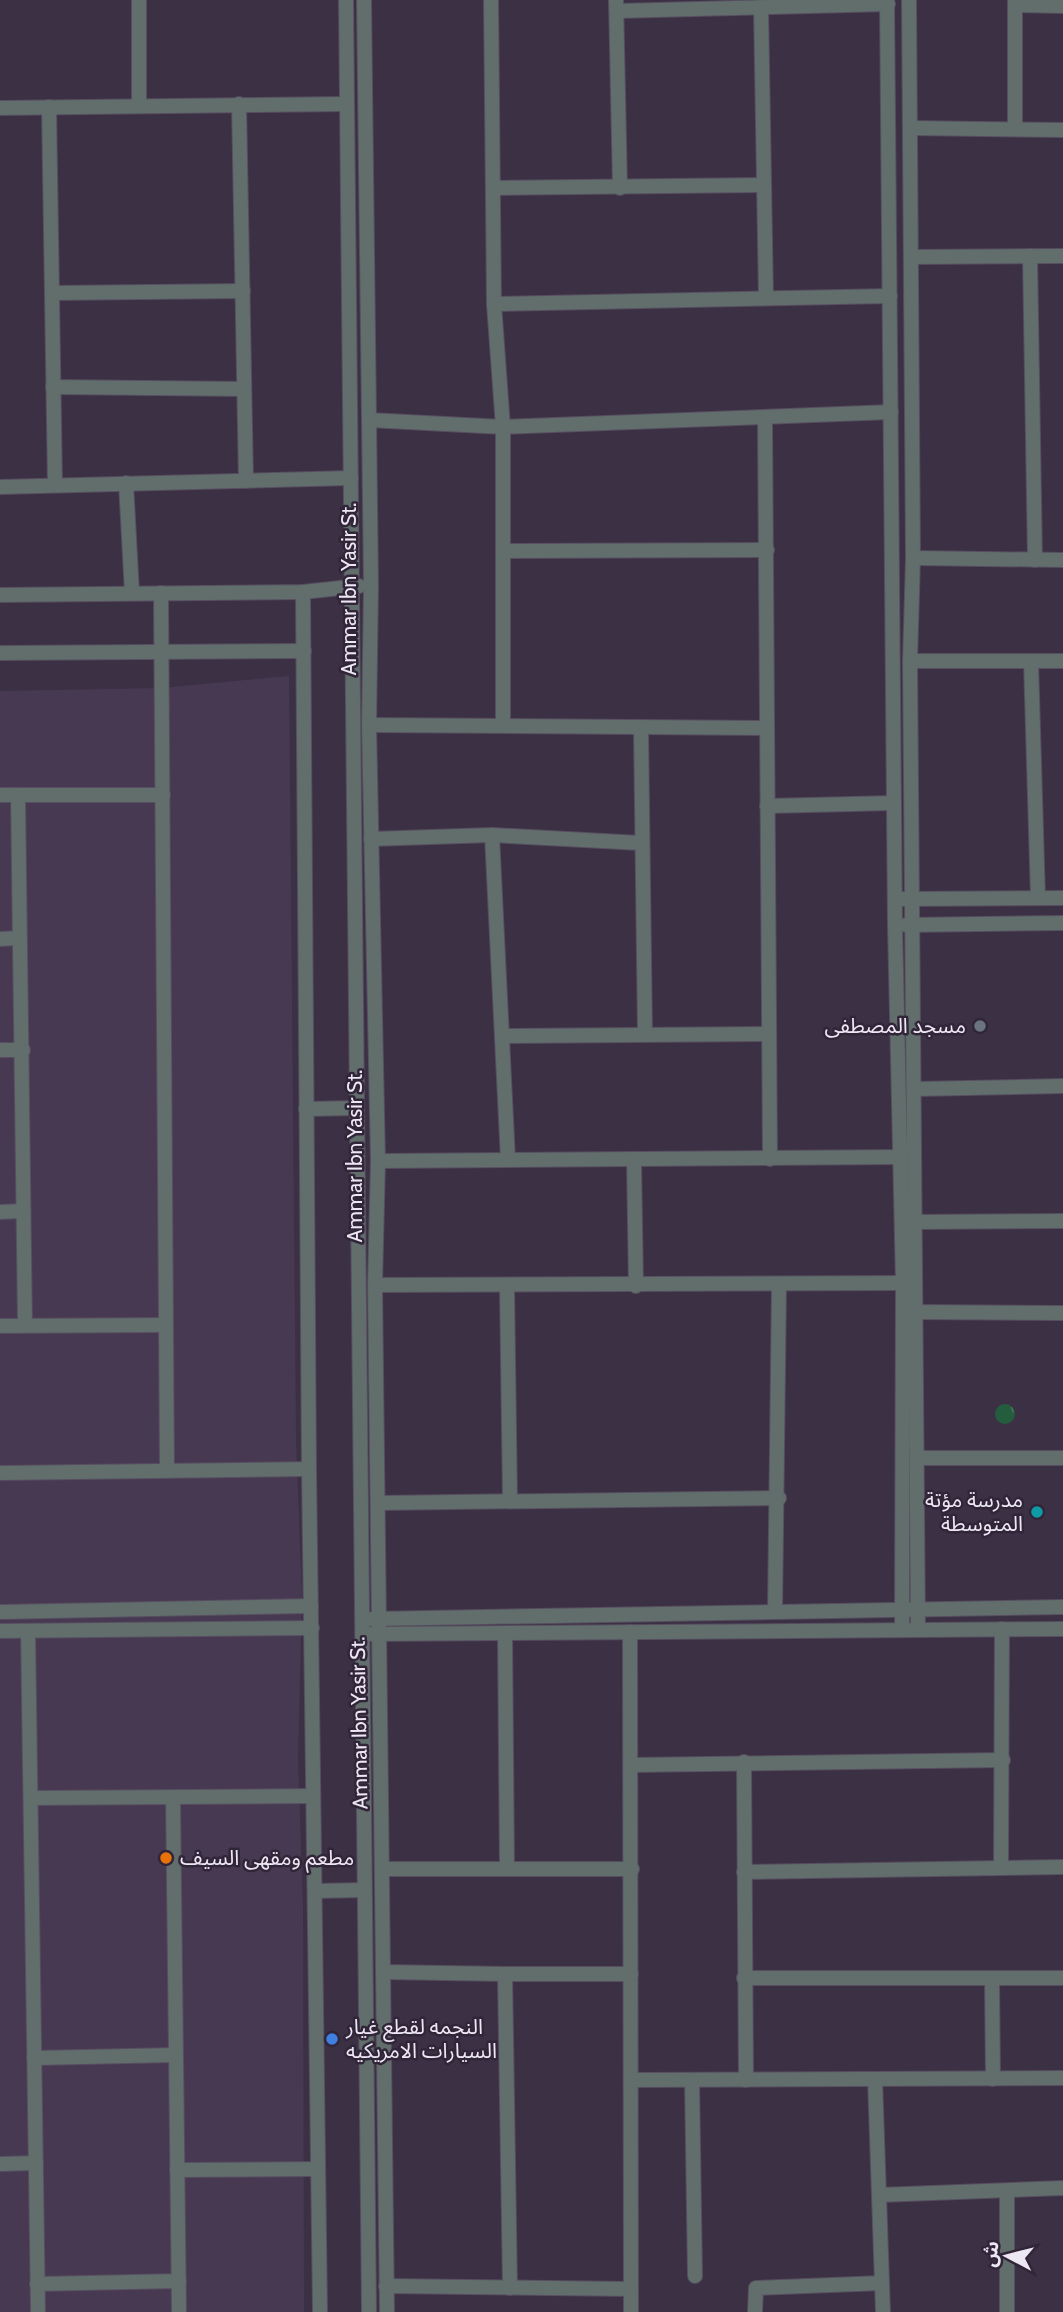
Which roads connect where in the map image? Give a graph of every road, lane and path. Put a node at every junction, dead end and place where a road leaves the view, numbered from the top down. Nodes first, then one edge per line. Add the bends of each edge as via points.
1 (139, 0) edge
2 (346, 0) edge
3 (364, 0) edge
4 (491, 0) edge
5 (909, 0) edge
6 (888, 2) edge
7 (1015, 2) edge
8 (616, 5) edge
9 (1063, 6) edge
10 (761, 7) junction
11 (239, 104) junction
12 (347, 104) junction
13 (139, 106) junction
14 (48, 107) junction
15 (0, 108) edge
16 (910, 128) junction
17 (1015, 130) junction
18 (1063, 130) edge
19 (763, 185) junction
20 (493, 188) junction
21 (620, 188) junction
22 (1030, 256) junction
23 (1063, 256) edge
24 (911, 257) junction
25 (243, 291) junction
26 (51, 293) junction
27 (890, 296) junction
28 (766, 298) junction
29 (494, 304) junction
30 (53, 387) junction
31 (244, 389) junction
32 (891, 412) junction
33 (765, 419) junction
34 (369, 420) junction
35 (503, 427) junction
36 (351, 478) junction
37 (246, 481) junction
38 (126, 483) junction
39 (55, 485) junction
40 (0, 487) edge
41 (767, 550) junction
42 (504, 551) junction
43 (912, 558) junction
44 (1035, 560) junction
45 (1063, 560) edge
46 (352, 586) junction
47 (371, 586) junction
48 (303, 592) junction
49 (132, 593) junction
50 (161, 593) junction
51 (0, 595) edge
52 (161, 650) junction
53 (304, 651) junction
54 (0, 653) edge
55 (910, 661) junction
56 (1031, 662) junction
57 (1063, 662) edge
58 (369, 725) junction
59 (503, 725) junction
60 (766, 728) junction
61 (641, 729) junction
62 (0, 795) edge
63 (18, 795) junction
64 (163, 795) junction
65 (894, 803) junction
66 (767, 806) junction
67 (492, 835) junction
68 (370, 839) junction
69 (640, 842) junction
70 (1038, 898) junction
71 (1063, 898) edge
72 (894, 899) junction
73 (913, 899) junction
74 (1063, 923) edge
75 (895, 925) junction
76 (913, 925) junction
77 (0, 939) edge
78 (20, 939) junction
79 (645, 1034) junction
80 (769, 1034) junction
81 (504, 1036) junction
82 (0, 1050) edge
83 (23, 1050) junction
84 (1063, 1086) edge
85 (915, 1089) junction
86 (358, 1108) junction
87 (306, 1109) junction
88 (901, 1157) junction
89 (770, 1159) junction
90 (508, 1160) junction
91 (634, 1160) junction
92 (378, 1161) junction
93 (22, 1211) junction
94 (0, 1212) edge
95 (1063, 1221) edge
96 (916, 1222) junction
97 (903, 1283) junction
98 (375, 1285) junction
99 (779, 1285) junction
100 (636, 1286) junction
101 (507, 1287) junction
102 (916, 1312) junction
103 (1063, 1313) edge
104 (25, 1325) junction
105 (165, 1325) junction
106 (0, 1326) edge
107 (917, 1458) junction
108 (1063, 1458) edge
109 (309, 1469) junction
110 (167, 1471) junction
111 (0, 1473) edge
112 (779, 1498) junction
113 (510, 1500) junction
114 (378, 1503) junction
115 (311, 1606) junction
116 (1063, 1607) edge
117 (901, 1610) junction
118 (918, 1610) junction
119 (0, 1612) edge
120 (775, 1612) junction
121 (361, 1619) junction
122 (379, 1619) junction
123 (312, 1628) junction
124 (1002, 1629) junction
125 (1063, 1629) edge
126 (902, 1630) junction
127 (918, 1630) junction
128 (0, 1631) edge
129 (28, 1631) junction
130 (630, 1632) junction
131 (505, 1633) junction
132 (361, 1634) junction
133 (379, 1634) junction
134 (1003, 1760) junction
135 (744, 1762) junction
136 (631, 1765) junction
137 (313, 1796) junction
138 (173, 1797) junction
139 (31, 1798) junction
140 (1063, 1867) edge
141 (1001, 1868) junction
142 (382, 1869) junction
143 (507, 1869) junction
144 (632, 1869) junction
145 (744, 1872) junction
146 (364, 1890) junction
147 (315, 1891) junction
148 (383, 1972) junction
149 (505, 1974) junction
150 (631, 1974) junction
151 (992, 1978) junction
152 (1063, 1978) edge
153 (744, 1979) junction
154 (176, 2055) junction
155 (34, 2058) junction
156 (1063, 2078) edge
157 (875, 2079) junction
158 (993, 2079) junction
159 (632, 2080) junction
160 (692, 2080) junction
161 (746, 2080) junction
162 (36, 2163) junction
163 (0, 2164) edge
164 (318, 2169) junction
165 (177, 2170) junction
166 (1063, 2188) edge
167 (1007, 2191) junction
168 (879, 2194) junction
169 (695, 2276) dead end
170 (179, 2281) junction
171 (882, 2283) junction
172 (37, 2284) junction
173 (386, 2286) junction
174 (510, 2288) junction
175 (631, 2289) junction
176 (38, 2312) edge
177 (179, 2312) edge
178 (320, 2312) edge
179 (369, 2312) edge
180 (387, 2312) edge
181 (631, 2312) edge
182 (755, 2312) edge
183 (883, 2312) edge
184 (1007, 2312) edge

1 - 13 street
2 - 12 street, Ammar Ibn Yasir St.
3 - 34 street, Ammar Ibn Yasir St.
4 - 20 street
5 - 16 street
6 - 10 street
6 - 27 street
7 - 9 street
7 - 17 street
8 - 10 street
8 - 21 street
10 - 19 street
11 - 12 street
11 - 13 street
11 - 25 street
12 - 36 street, Ammar Ibn Yasir St.
13 - 14 street
14 - 15 street
14 - 26 street
16 - 17 street
16 - 24 street
17 - 18 street
19 - 21 street
19 - 28 street
20 - 21 street
20 - 29 street
22 - 23 street
22 - 24 street
22 - 44 street
24 - 43 street
25 - 26 street
25 - 31 street
26 - 30 street
27 - 28 street
27 - 32 street
28 - 29 street
29 - 35 street
30 - 31 street
30 - 39 street
31 - 37 street
32 - 33 street
32 - 65 street
33 - 35 street
33 - 41 street
34 - 35 street
34 - 47 street, Ammar Ibn Yasir St.
35 - 42 street
36 - 37 street
36 - 46 street, Ammar Ibn Yasir St.
37 - 38 street
38 - 39 street
38 - 49 street
39 - 40 street
41 - 42 street
41 - 60 street
42 - 59 street
43 - 44 street
43 - 55 street
44 - 45 street
46 - 47 street
46 - 48 street
46 - 86 street, Ammar Ibn Yasir St.
47 - 58 street, Ammar Ibn Yasir St.
48 - 50 street
48 - 53 street
49 - 50 street
49 - 51 street
50 - 52 street
52 - 53 street
52 - 54 street
52 - 64 street
53 - 87 street
55 - 56 street
55 - 73 street
56 - 57 street
56 - 70 street
58 - 59 street
58 - 68 street, Ammar Ibn Yasir St.
59 - 61 street
60 - 61 street
60 - 66 street
61 - 69 street
62 - 63 street
63 - 64 street
63 - 78 street
64 - 105 street
65 - 66 street
65 - 72 street
66 - 80 street
67 - 68 street
67 - 69 street
67 - 81 street
68 - 92 street, Ammar Ibn Yasir St.
69 - 79 street
70 - 71 street
70 - 73 street
72 - 73 street
72 - 75 street
73 - 76 street
74 - 76 street
75 - 76 street
75 - 88 street
76 - 85 street
77 - 78 street
78 - 83 street
79 - 80 street
79 - 81 street
80 - 89 street
81 - 90 street
82 - 83 street
83 - 93 street
84 - 85 street
85 - 96 street
86 - 87 street
86 - 121 street, Ammar Ibn Yasir St.
87 - 109 street
88 - 89 street
88 - 97 street
89 - 91 street
90 - 91 street
90 - 92 street
91 - 100 street
92 - 98 street, Ammar Ibn Yasir St.
93 - 94 street
93 - 104 street
95 - 96 street
96 - 102 street
97 - 99 street
97 - 117 street
98 - 101 street
98 - 114 street, Ammar Ibn Yasir St.
99 - 100 street
99 - 112 street
100 - 101 street
101 - 113 street
102 - 103 street
102 - 107 street
104 - 105 street
104 - 106 street
105 - 110 street
107 - 108 street
107 - 118 street
109 - 110 street
109 - 115 street
110 - 111 street
112 - 113 street
112 - 120 street
113 - 114 street
114 - 122 street, Ammar Ibn Yasir St.
115 - 119 street
115 - 123 street
116 - 118 street
117 - 118 street
117 - 120 street
117 - 126 street
118 - 127 street
120 - 122 street
121 - 122 street
121 - 132 street, Ammar Ibn Yasir St.
122 - 133 street, Ammar Ibn Yasir St.
123 - 129 street
123 - 137 street
124 - 125 street
124 - 127 street
124 - 134 street
126 - 127 street
126 - 130 street
128 - 129 street
129 - 139 street
130 - 131 street
130 - 136 street
131 - 133 street
131 - 143 street
132 - 133 street
132 - 146 street, Ammar Ibn Yasir St.
133 - 142 street, Ammar Ibn Yasir St.
134 - 135 street
134 - 141 street
135 - 136 street
135 - 145 street
136 - 144 street
137 - 138 street
137 - 147 street
138 - 139 street
138 - 154 street
139 - 155 street
140 - 141 street
141 - 145 street
142 - 143 street
142 - 148 street, Ammar Ibn Yasir St.
143 - 144 street
144 - 150 street
145 - 153 street
146 - 147 street
146 - 179 street, Ammar Ibn Yasir St.
147 - 164 street
148 - 149 street
148 - 173 street, Ammar Ibn Yasir St.
149 - 150 street
149 - 174 street
150 - 159 street
151 - 152 street
151 - 153 street
151 - 158 street
153 - 161 street
154 - 155 street
154 - 165 street
155 - 162 street
156 - 158 street
157 - 158 street
157 - 161 street
157 - 168 street
159 - 160 street
159 - 175 street
160 - 161 street
160 - 169 street
162 - 163 street
162 - 172 street
164 - 165 street
164 - 178 street
165 - 170 street
166 - 167 street
167 - 168 street
167 - 184 street
168 - 171 street
170 - 172 street
170 - 177 street
171 - 182 street via 756,2288
171 - 183 street
172 - 176 street
173 - 174 street
173 - 180 street, Ammar Ibn Yasir St.
174 - 175 street
175 - 181 street

